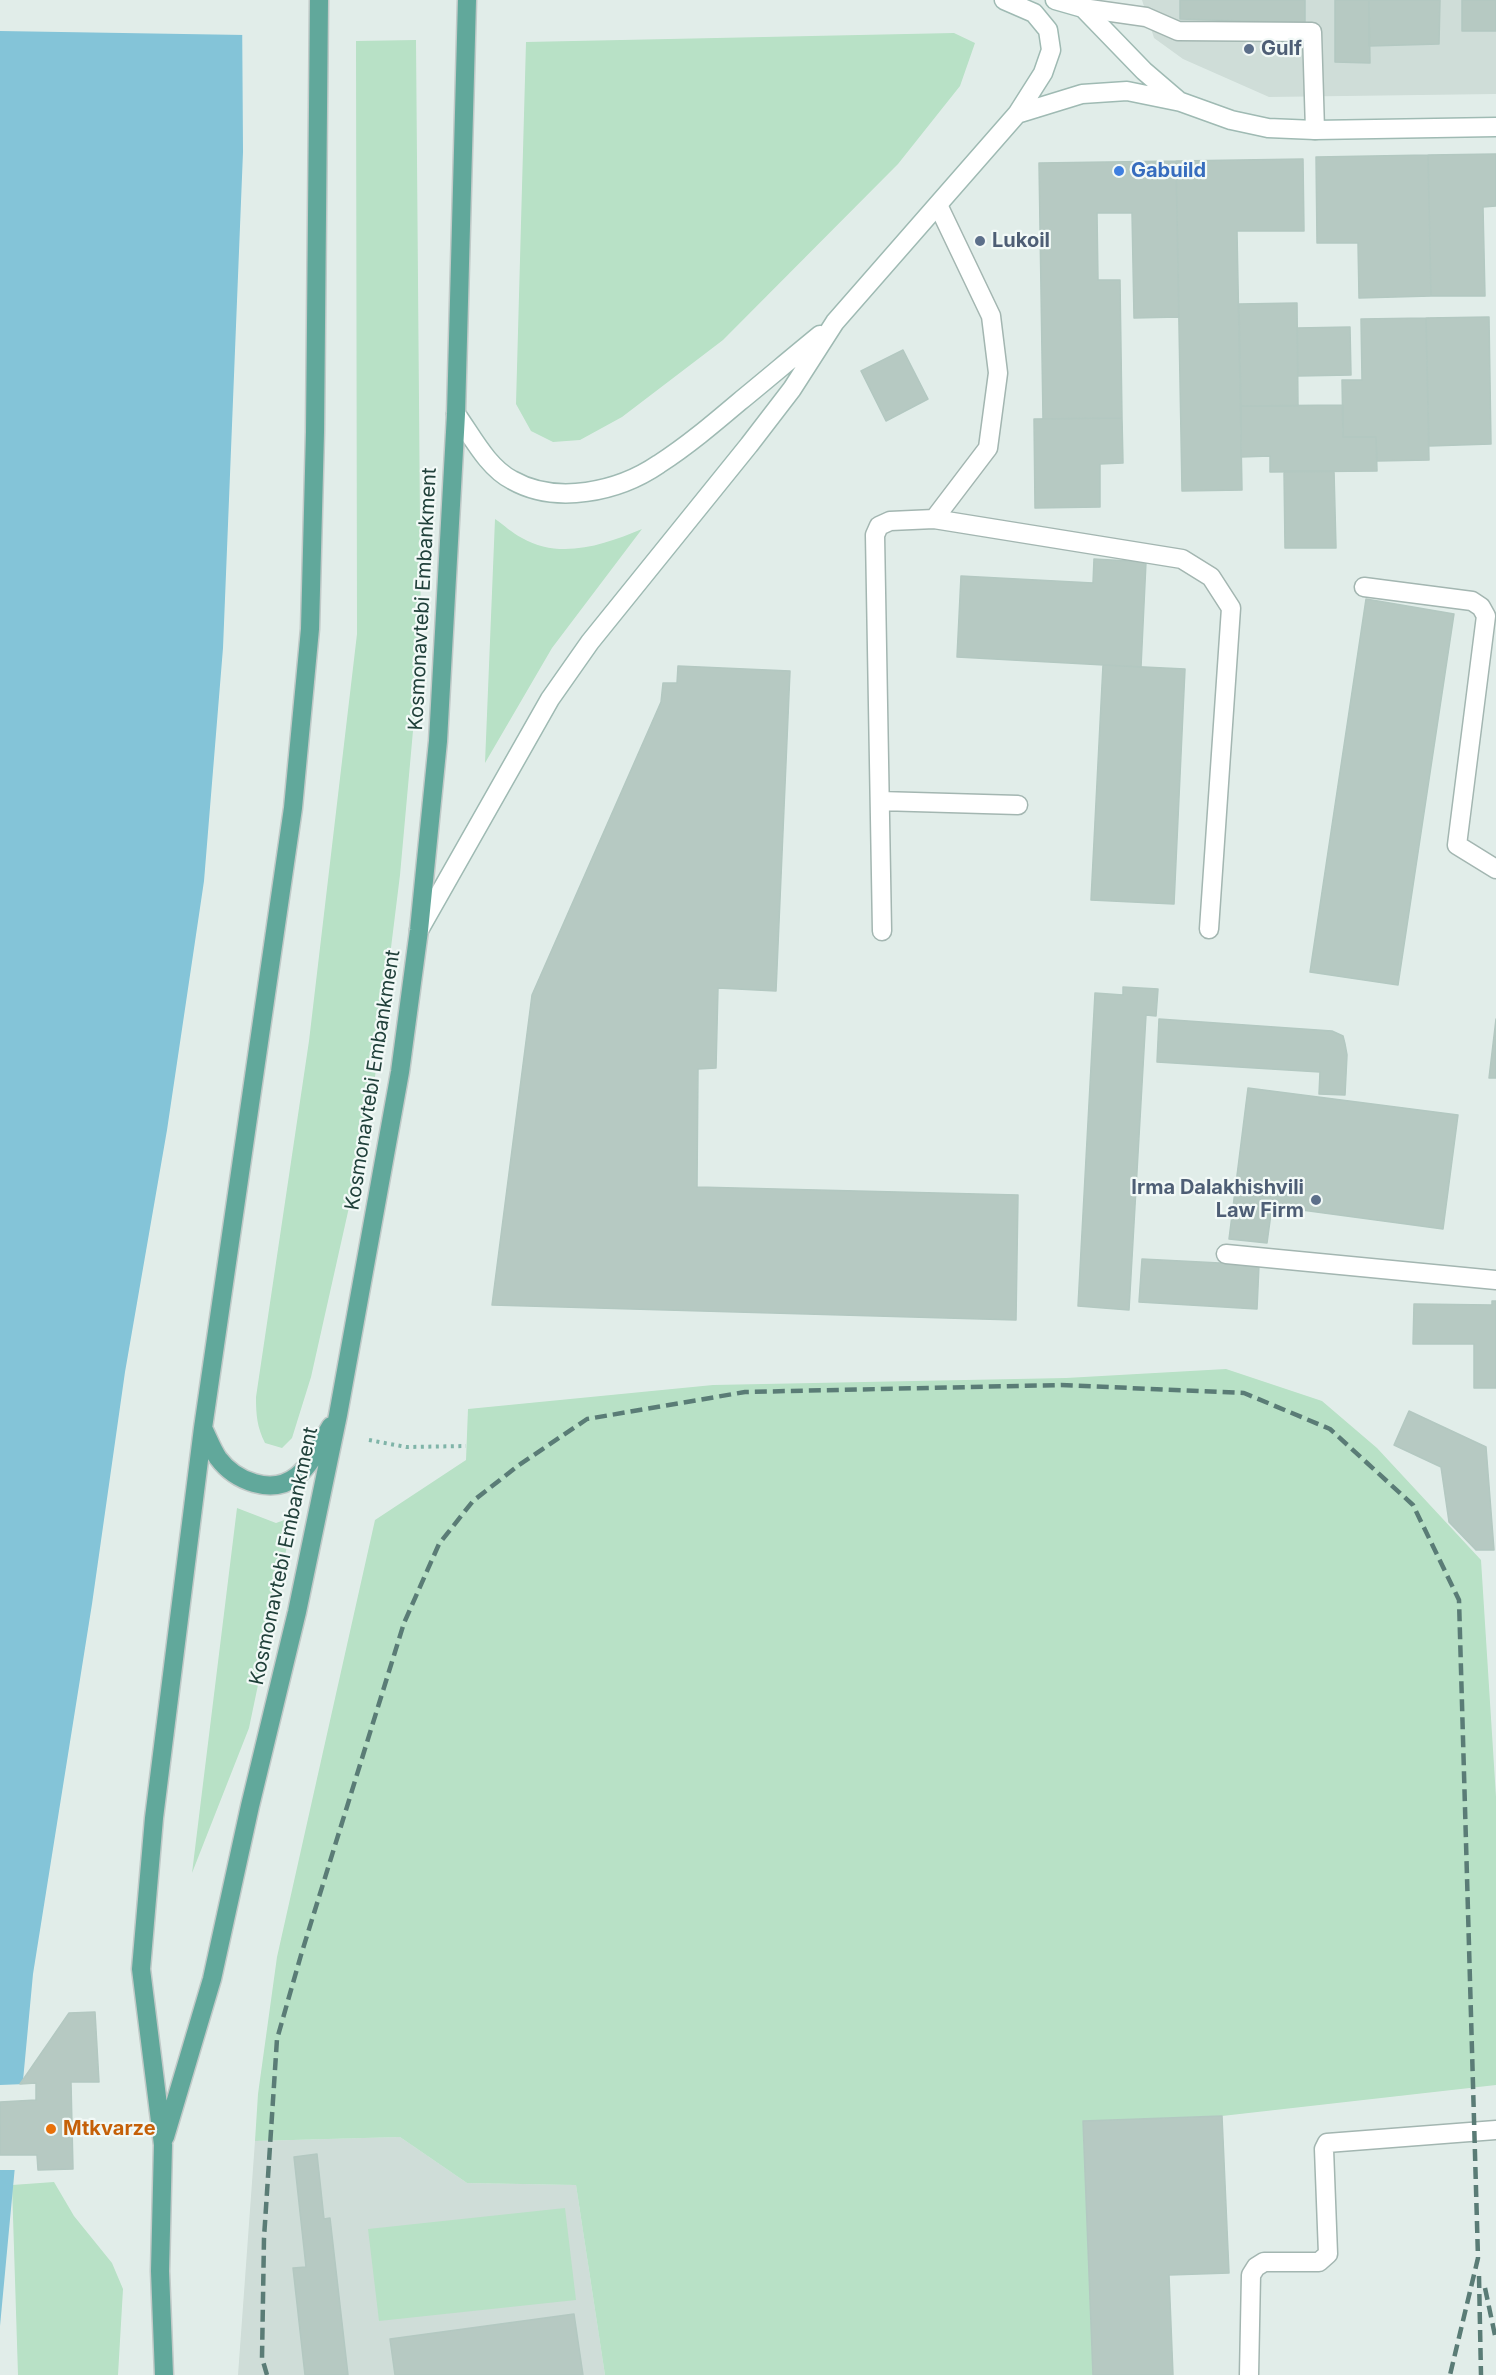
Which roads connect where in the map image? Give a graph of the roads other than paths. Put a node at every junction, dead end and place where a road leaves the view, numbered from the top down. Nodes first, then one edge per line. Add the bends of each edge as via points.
1 (319, 0) edge
2 (467, 0) edge
3 (1004, 0) edge
4 (1055, 0) edge
5 (1083, 8) junction
6 (1181, 102) junction
7 (1017, 114) junction
8 (1496, 127) edge
9 (1315, 130) junction
10 (938, 205) junction
11 (835, 322) junction
12 (456, 414) junction
13 (934, 519) junction
14 (1364, 587) dead end
15 (880, 801) junction
16 (1018, 805) dead end
17 (1496, 869) edge
18 (1209, 929) dead end
19 (419, 930) junction
20 (882, 931) dead end
21 (1226, 1254) dead end
22 (1496, 1280) edge
23 (338, 1415) junction
24 (203, 1428) junction
25 (1496, 2130) edge
26 (163, 2145) junction
27 (164, 2375) edge
28 (1249, 2375) edge

1 - 24 main road, Kosmonavtebi Embankment via 310,629 293,807
2 - 12 main road, Kosmonavtebi Embankment
3 - 7 main road via 1034,13 1048,30 1051,50 1043,73
4 - 5 main road
5 - 6 main road via 1144,71
5 - 9 main road via 1146,17 1178,32 1312,32
6 - 7 main road via 1127,91 1082,94
6 - 9 main road via 1268,128
7 - 10 main road
8 - 9 main road
10 - 11 main road
10 - 13 main road via 991,316 998,373 988,448
11 - 12 main road via 692,440 658,465 620,483 556,494 533,490 509,479 489,461
11 - 19 main road via 792,389 590,642 550,699
12 - 19 main road, Kosmonavtebi Embankment via 438,741
13 - 15 main road via 890,521 879,526 875,535
13 - 18 main road via 1182,559 1211,577 1231,608
14 - 17 main road via 1472,601 1486,616 1457,844
15 - 16 main road
15 - 20 main road
19 - 23 main road, Kosmonavtebi Embankment via 400,1072
21 - 22 main road
23 - 24 main road via 302,1470 280,1485 245,1480 229,1469 217,1457
23 - 26 main road, Kosmonavtebi Embankment via 212,1979
24 - 26 main road, Kosmonavtebi Embankment via 154,1818 141,1969
25 - 28 main road via 1327,2143 1324,2149 1328,2254 1319,2262 1264,2262 1256,2267 1251,2275
26 - 27 main road, Kosmonavtebi Embankment via 160,2271

